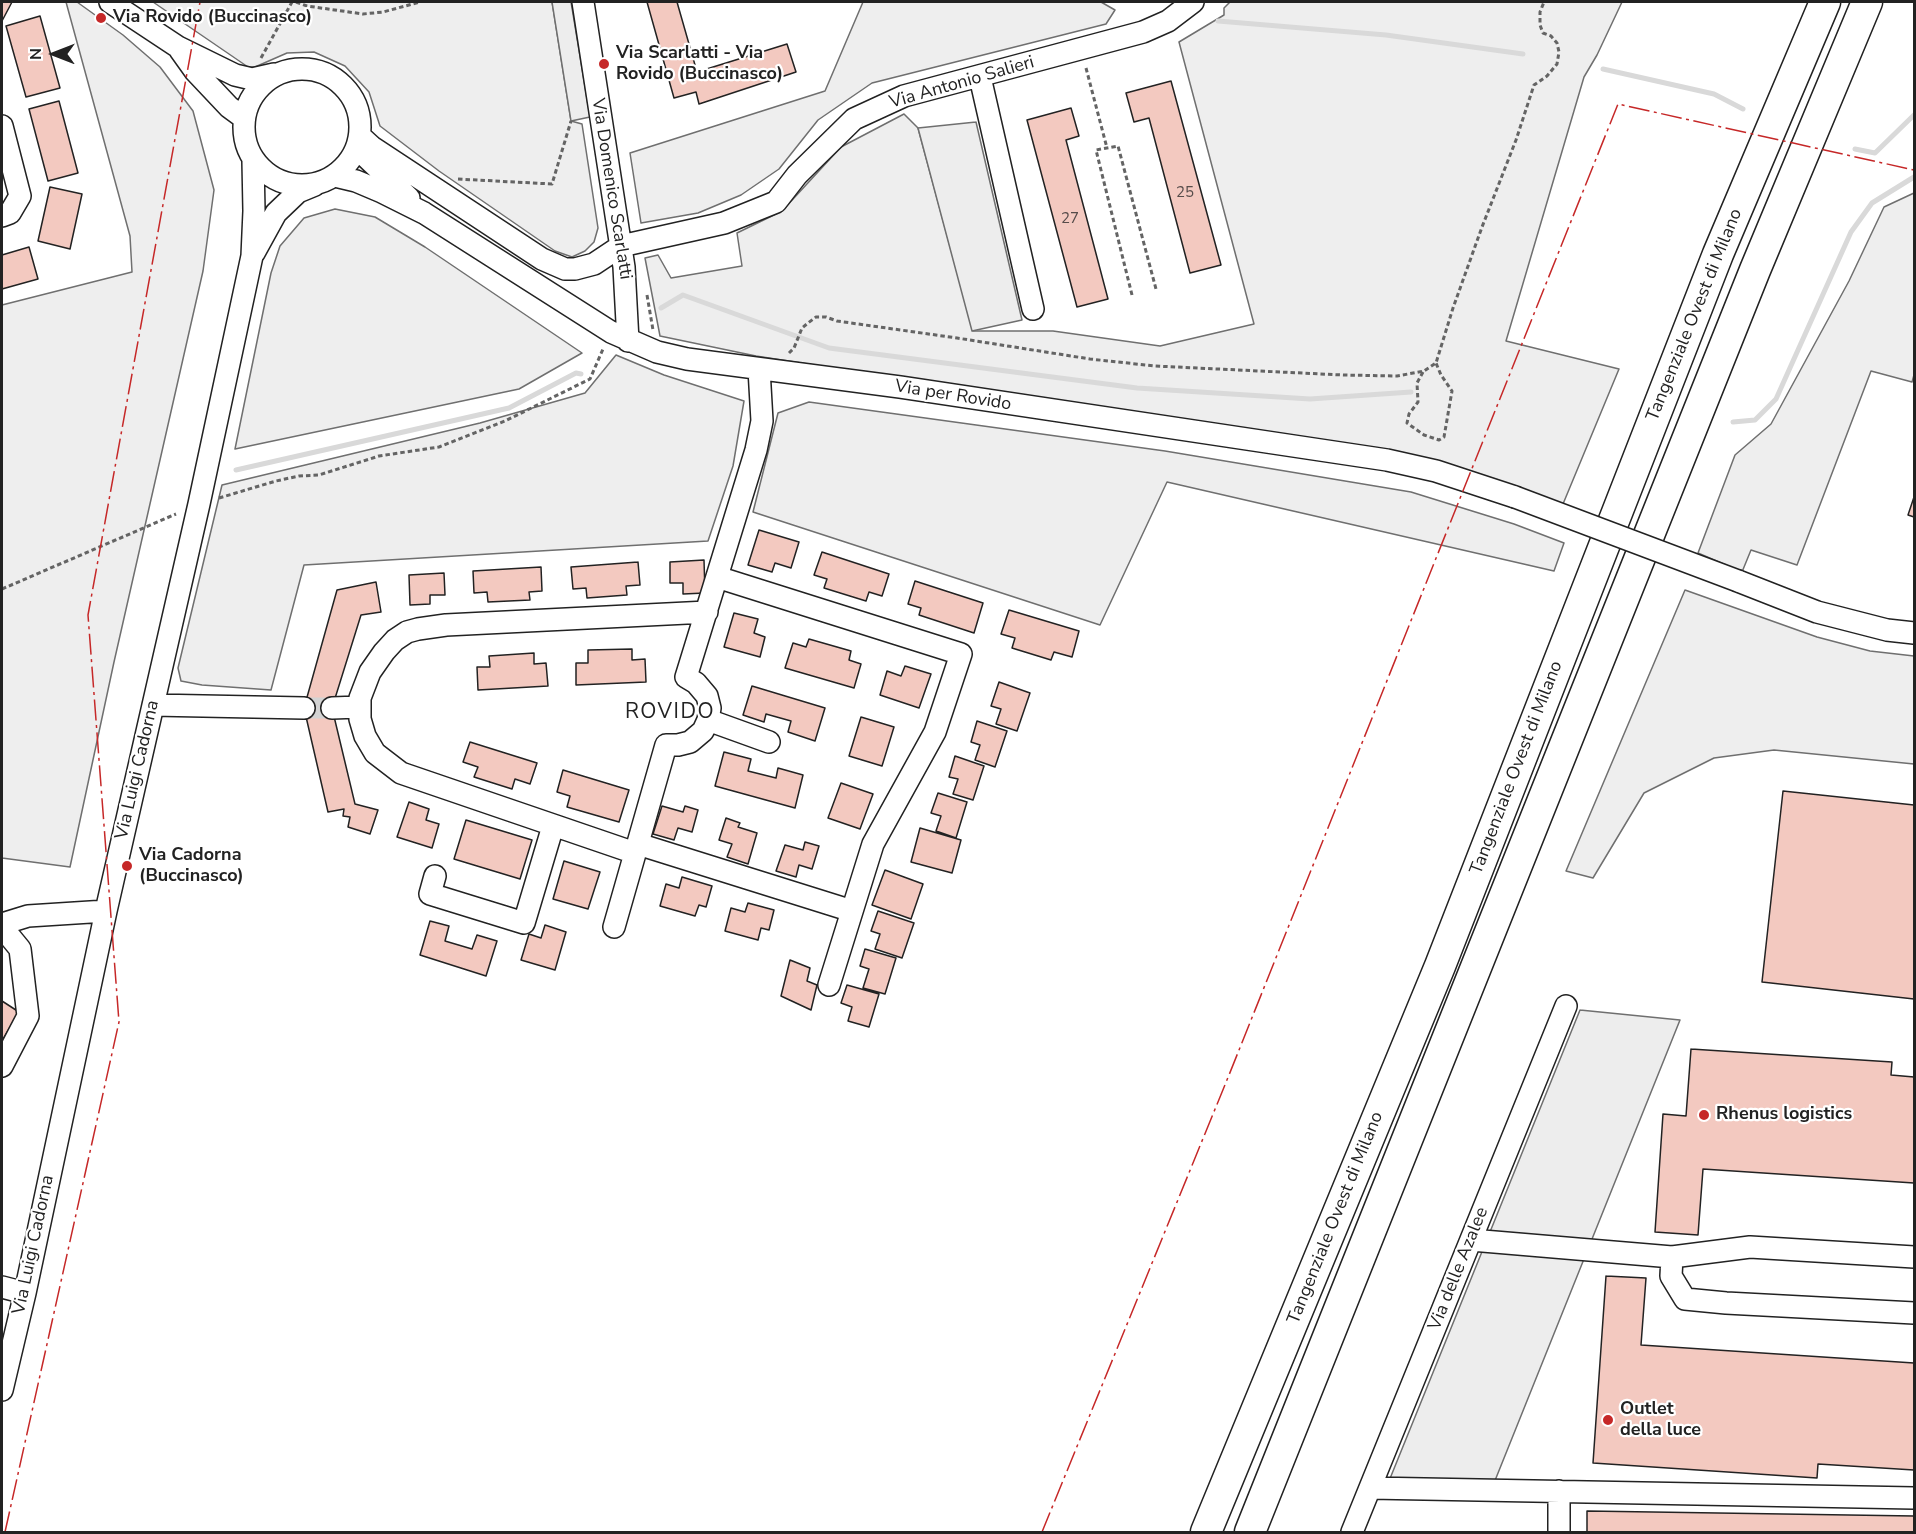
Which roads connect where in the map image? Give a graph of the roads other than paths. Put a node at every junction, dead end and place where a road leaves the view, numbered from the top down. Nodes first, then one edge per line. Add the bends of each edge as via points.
1 (110, 2) edge
2 (583, 2) edge
3 (1193, 2) edge
4 (1825, 2) edge
5 (1867, 2) edge
6 (178, 47) junction
7 (283, 72) junction
8 (980, 77) junction
9 (244, 118) junction
10 (2, 126) edge
11 (358, 140) junction
12 (253, 160) junction
13 (335, 176) junction
14 (315, 185) junction
15 (424, 213) junction
16 (2, 216) edge
17 (621, 246) junction
18 (252, 256) junction
19 (1033, 309) dead end
20 (620, 337) junction
21 (759, 369) junction
22 (717, 577) junction
23 (707, 612) junction
24 (1914, 633) edge
25 (153, 705) junction
26 (359, 706) junction
27 (304, 708) tunnel mouth
28 (332, 708) tunnel mouth
29 (708, 720) junction
30 (769, 742) dead end
31 (553, 826) junction
32 (636, 849) junction
33 (435, 876) dead end
34 (106, 911) junction
35 (852, 911) junction
36 (2, 925) edge
37 (614, 927) dead end
38 (829, 985) dead end
39 (1566, 1006) dead end
40 (2, 1066) edge
41 (1471, 1240) junction
42 (1672, 1257) junction
43 (1914, 1257) edge
44 (2, 1287) edge
45 (25, 1293) junction
46 (1914, 1313) edge
47 (2, 1390) edge
48 (1370, 1488) junction
49 (1559, 1491) junction
50 (1914, 1498) edge
51 (1206, 1533) edge
52 (1250, 1533) edge
53 (1352, 1533) edge
54 (1559, 1533) edge

1 - 6 street
2 - 17 street, Via Domenico Scarlatti
3 - 8 street, Via Antonio Salieri via 1168,21 1143,32
4 - 51 highway, Tangenziale Ovest di Milano via 1718,254 1440,966
5 - 52 highway, Tangenziale Ovest di Milano via 1755,270
6 - 7 street via 243,77 252,79
6 - 9 street via 202,78
7 - 9 street via 257,90
7 - 11 street via 314,70 341,84 358,111
8 - 17 street, Via Antonio Salieri via 904,96 854,119 776,202 724,223
8 - 19 street
9 - 12 street via 243,133
10 - 16 street via 20,196 10,213
11 - 13 street via 349,162
11 - 15 street, Via per Rovido via 366,157
11 - 17 street, Via Antonio Salieri via 542,259 564,269 586,267
12 - 14 street via 265,174 280,182
12 - 18 street, Via Luigi Cadorna
13 - 14 street
13 - 15 street, Via per Rovido via 382,192
14 - 18 street, Via Luigi Cadorna via 298,192 276,213
15 - 20 street, Via per Rovido
17 - 20 street, Via Domenico Scarlatti via 626,284
18 - 25 street, Via Luigi Cadorna
20 - 21 street, Via per Rovido via 657,352
21 - 22 street via 762,421
21 - 24 street, Via per Rovido, bridge via 1387,460 1436,471 1515,497 1817,612
22 - 23 street
22 - 35 street via 960,654 935,732 873,844
23 - 26 street via 418,629 394,640 384,652 364,683
23 - 29 street via 686,677 707,696
25 - 27 street
25 - 34 street, Via Luigi Cadorna
26 - 28 street
26 - 31 street via 365,736 375,753 401,773
29 - 30 street
29 - 32 street via 703,731 690,742 666,745
31 - 32 street
31 - 33 street via 524,923 430,894
32 - 35 street
32 - 37 street
34 - 36 street via 28,916
34 - 45 street, Via Luigi Cadorna
35 - 38 street
36 - 40 street via 20,949 28,1016
39 - 41 street, Via delle Azalee
41 - 42 street
41 - 48 street, Via delle Azalee
42 - 43 street via 1750,1247
42 - 46 street via 1671,1276 1685,1299
44 - 45 street
45 - 47 street, Via Luigi Cadorna
48 - 49 street
48 - 53 street, Via delle Azalee
49 - 50 street
49 - 54 street

